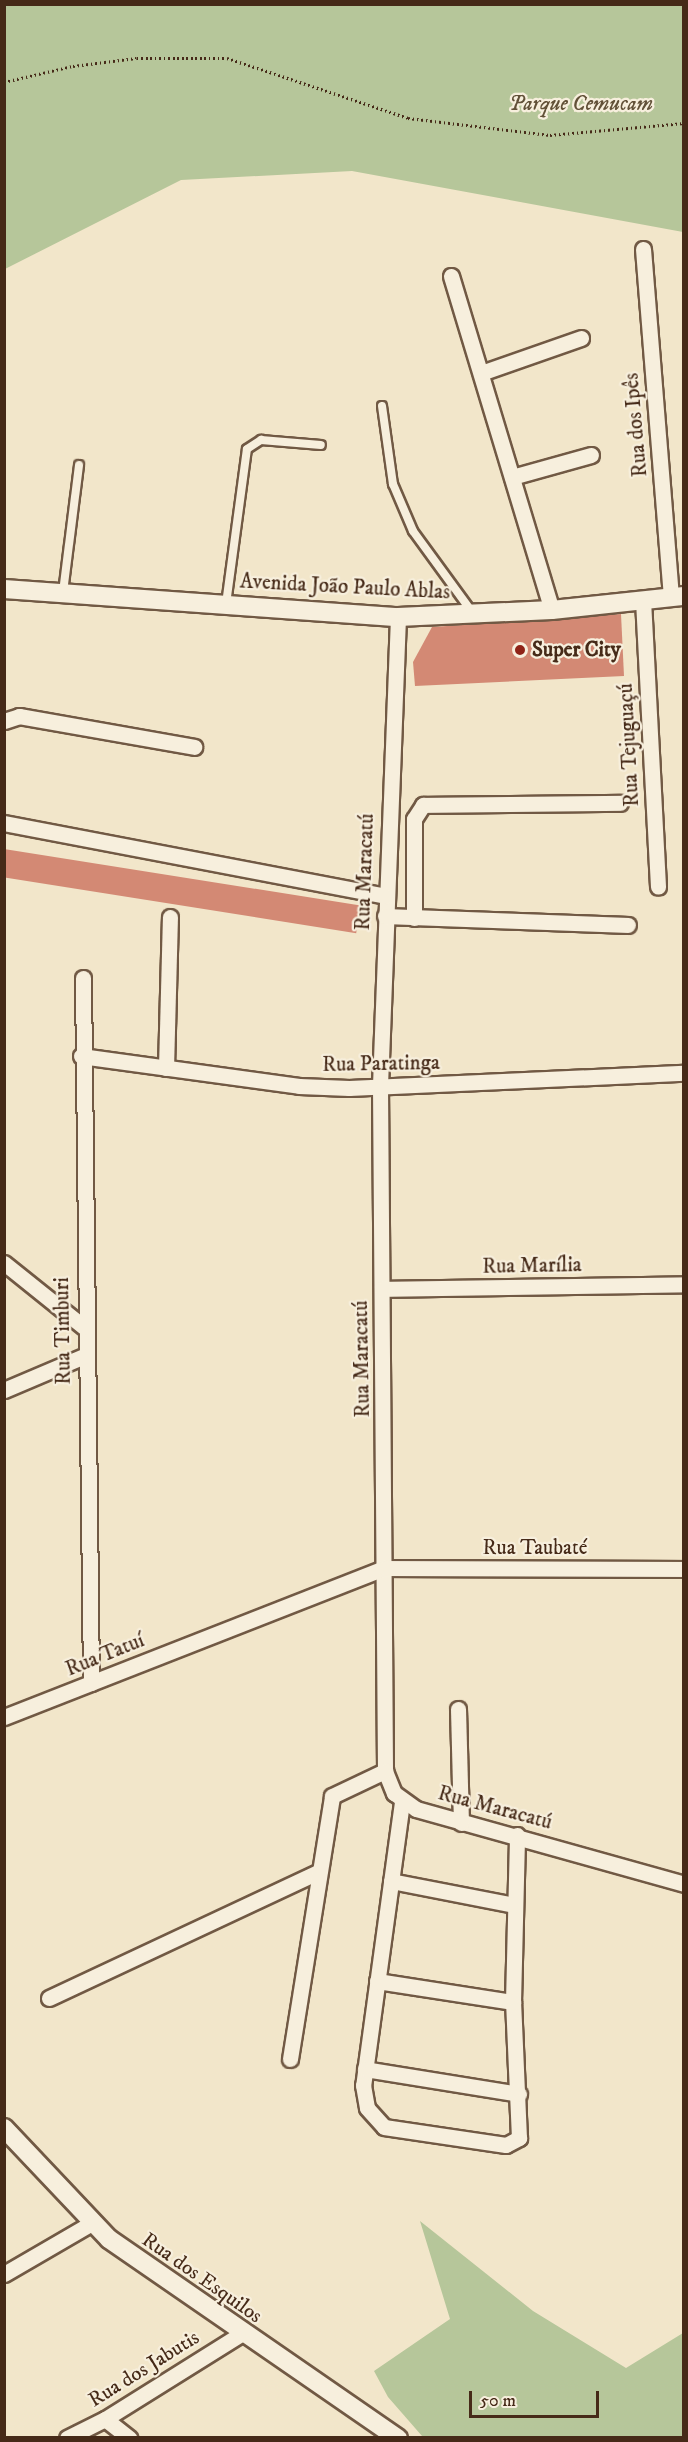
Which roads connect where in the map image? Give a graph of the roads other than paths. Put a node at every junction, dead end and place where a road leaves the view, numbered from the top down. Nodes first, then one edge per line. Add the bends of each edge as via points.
1 (643, 249) dead end
2 (451, 276) dead end
3 (581, 338) dead end
4 (481, 373) junction
5 (382, 406) dead end
6 (321, 445) dead end
7 (591, 455) dead end
8 (79, 465) dead end
9 (512, 477) junction
10 (4, 589) edge
11 (63, 592) junction
12 (677, 596) edge
13 (643, 600) junction
14 (226, 604) junction
15 (552, 610) junction
16 (475, 615) junction
17 (398, 617) junction
18 (4, 721) edge
19 (194, 747) dead end
20 (620, 803) dead end
21 (4, 823) edge
22 (658, 887) dead end
23 (386, 896) junction
24 (385, 916) junction
25 (170, 917) dead end
26 (414, 918) junction
27 (628, 925) dead end
28 (83, 978) dead end
29 (81, 1056) junction
30 (166, 1068) junction
31 (684, 1073) edge
32 (380, 1086) junction
33 (4, 1263) edge
34 (684, 1284) edge
35 (382, 1290) junction
36 (84, 1327) junction
37 (84, 1356) junction
38 (4, 1390) edge
39 (385, 1568) junction
40 (684, 1569) edge
41 (91, 1683) junction
42 (458, 1709) dead end
43 (4, 1717) edge
44 (385, 1771) junction
45 (402, 1802) junction
46 (461, 1823) junction
47 (517, 1835) junction
48 (318, 1872) junction
49 (391, 1881) junction
50 (684, 1884) edge
51 (514, 1905) junction
52 (377, 1981) junction
53 (49, 1998) dead end
54 (513, 2002) junction
55 (290, 2060) dead end
56 (365, 2069) junction
57 (519, 2094) junction
58 (4, 2128) edge
59 (90, 2224) junction
60 (4, 2274) edge
61 (241, 2334) junction
62 (105, 2419) junction
63 (67, 2438) edge
64 (129, 2438) edge
65 (398, 2438) edge

1 - 12 street, Rua dos Ipês
2 - 4 street
3 - 4 street
4 - 9 street
5 - 16 lane via 393,484 413,531
6 - 14 lane via 261,440 247,449
7 - 9 street
8 - 11 lane
9 - 15 street
10 - 11 street, Avenida João Paulo Ablas
11 - 14 street, Avenida João Paulo Ablas
12 - 13 street, Avenida João Paulo Ablas
13 - 15 street, Avenida João Paulo Ablas
13 - 22 street, Rua Tejuguaçú
14 - 17 street, Avenida João Paulo Ablas
15 - 16 street, Avenida João Paulo Ablas
16 - 17 street, Avenida João Paulo Ablas
17 - 23 street, Rua Maracatú
18 - 19 street via 20,716
20 - 26 street via 423,805 414,819
21 - 23 street
23 - 24 street, Rua Maracatú
24 - 26 street
24 - 32 street, Rua Maracatú
25 - 30 street
26 - 27 street
28 - 29 street, Rua Timburi
29 - 30 street, Rua Paratinga
29 - 36 street, Rua Timburi
30 - 32 street, Rua Paratinga via 299,1086
31 - 32 street, Rua Paratinga
32 - 35 street, Rua Maracatú
33 - 36 street
34 - 35 street, Rua Marília
35 - 39 street, Rua Maracatú
36 - 37 street, Rua Timburi
37 - 38 street
37 - 41 street, Rua Timburi
39 - 40 street, Rua Taubaté
39 - 41 street, Rua Tatuí
39 - 44 street, Rua Maracatú
41 - 43 street, Rua Tatuí
42 - 46 street
44 - 45 street, Rua Maracatú
44 - 48 street via 332,1796
45 - 46 street, Rua Maracatú
45 - 49 street
46 - 47 street, Rua Maracatú
47 - 50 street, Rua Maracatú
47 - 51 street
48 - 53 street
48 - 55 street
49 - 51 street
49 - 52 street
51 - 54 street
52 - 54 street
52 - 56 street
54 - 57 street
56 - 57 street
56 - 57 street via 367,2108 384,2127 513,2144 521,2127
58 - 59 street, Rua dos Esquilos
59 - 60 street
59 - 61 street, Rua dos Esquilos
61 - 62 street, Rua dos Jabutis
61 - 65 street, Rua dos Esquilos
62 - 63 street, Rua dos Jabutis
62 - 64 street

